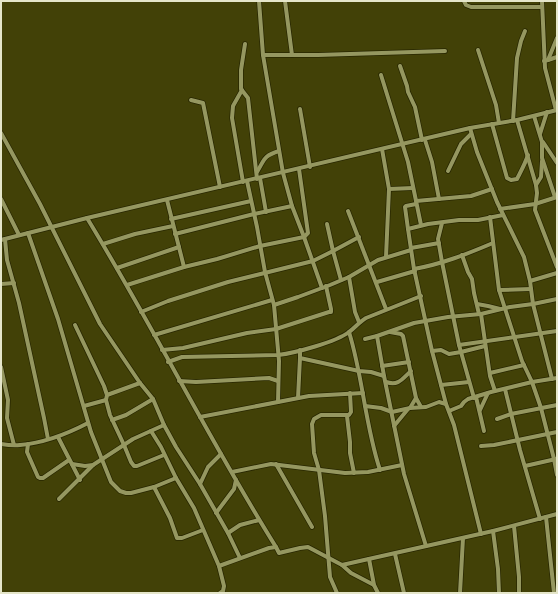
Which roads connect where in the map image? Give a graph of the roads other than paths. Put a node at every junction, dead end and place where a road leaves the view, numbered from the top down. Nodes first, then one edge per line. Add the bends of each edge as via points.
1 (259, 1) edge
2 (285, 1) edge
3 (464, 1) edge
4 (542, 1) edge
5 (542, 7) junction
6 (525, 31) dead end
7 (557, 38) edge
8 (245, 44) dead end
9 (478, 50) dead end
10 (445, 51) dead end
11 (263, 55) junction
12 (292, 55) junction
13 (557, 57) edge
14 (546, 61) junction
15 (400, 66) dead end
16 (381, 75) dead end
17 (242, 90) junction
18 (191, 100) dead end
19 (300, 109) dead end
20 (556, 110) edge
21 (547, 112) junction
22 (534, 116) junction
23 (515, 120) junction
24 (499, 123) junction
25 (492, 124) junction
26 (470, 128) junction
27 (1, 133) edge
28 (471, 134) junction
29 (540, 134) junction
30 (423, 140) junction
31 (542, 142) junction
32 (403, 145) junction
33 (382, 149) junction
34 (279, 151) junction
35 (528, 155) junction
36 (542, 158) junction
37 (557, 161) edge
38 (310, 166) junction
39 (299, 169) junction
40 (448, 171) dead end
41 (256, 173) junction
42 (283, 173) junction
43 (259, 178) junction
44 (245, 182) junction
45 (536, 184) junction
46 (220, 187) junction
47 (413, 188) junction
48 (389, 189) junction
49 (492, 189) junction
50 (537, 193) junction
51 (556, 197) edge
52 (440, 199) junction
53 (1, 200) edge
54 (167, 200) junction
55 (545, 200) junction
56 (251, 201) junction
57 (416, 202) junction
58 (535, 204) junction
59 (292, 206) junction
60 (500, 209) junction
61 (348, 211) dead end
62 (266, 212) junction
63 (254, 214) junction
64 (503, 215) junction
65 (87, 218) junction
66 (490, 218) junction
67 (171, 219) junction
68 (442, 223) junction
69 (326, 224) dead end
70 (173, 226) junction
71 (420, 226) junction
72 (52, 227) junction
73 (408, 229) junction
74 (28, 233) junction
75 (175, 234) junction
76 (19, 235) junction
77 (304, 237) junction
78 (359, 237) junction
79 (3, 239) edge
80 (439, 243) junction
81 (493, 243) junction
82 (103, 244) junction
83 (260, 246) junction
84 (179, 247) junction
85 (411, 249) junction
86 (333, 252) junction
87 (462, 255) junction
88 (386, 257) junction
89 (313, 261) junction
90 (442, 262) junction
91 (370, 264) junction
92 (184, 267) junction
93 (557, 267) edge
94 (117, 268) junction
95 (415, 270) junction
96 (265, 272) junction
97 (557, 273) edge
98 (349, 277) junction
99 (341, 280) junction
100 (530, 281) junction
101 (376, 282) junction
102 (14, 283) junction
103 (1, 284) edge
104 (127, 286) junction
105 (324, 287) junction
106 (531, 289) junction
107 (499, 290) junction
108 (421, 296) junction
109 (557, 299) edge
110 (273, 303) junction
111 (477, 304) junction
112 (533, 304) junction
113 (386, 309) junction
114 (502, 309) junction
115 (141, 312) junction
116 (480, 314) junction
117 (454, 317) junction
118 (426, 321) junction
119 (359, 322) junction
120 (75, 324) dead end
121 (276, 328) junction
122 (557, 331) edge
123 (349, 332) junction
124 (389, 332) junction
125 (541, 333) junction
126 (154, 335) junction
127 (377, 336) junction
128 (514, 337) junction
129 (366, 339) dead end
130 (485, 340) junction
131 (459, 345) junction
132 (485, 346) junction
133 (162, 350) junction
134 (300, 350) junction
135 (432, 351) junction
136 (461, 352) junction
137 (278, 355) junction
138 (300, 358) junction
139 (168, 362) junction
140 (409, 362) junction
141 (524, 365) junction
142 (382, 366) junction
143 (1, 367) edge
144 (359, 371) junction
145 (411, 371) junction
146 (490, 373) junction
147 (384, 376) junction
148 (557, 378) edge
149 (552, 379) junction
150 (179, 381) junction
151 (278, 381) junction
152 (386, 382) junction
153 (469, 382) junction
154 (532, 382) junction
155 (140, 383) junction
156 (441, 386) junction
157 (505, 389) junction
158 (495, 391) junction
159 (350, 393) junction
160 (363, 393) junction
161 (488, 393) junction
162 (106, 397) junction
163 (475, 397) junction
164 (298, 398) junction
165 (416, 398) junction
166 (153, 399) junction
167 (278, 402) junction
168 (446, 404) junction
169 (557, 404) edge
170 (84, 406) junction
171 (365, 406) junction
172 (421, 407) junction
173 (409, 408) junction
174 (542, 408) junction
175 (449, 411) junction
176 (480, 411) junction
177 (392, 412) junction
178 (512, 414) junction
179 (347, 416) junction
180 (200, 417) junction
181 (497, 419) dead end
182 (112, 420) junction
183 (88, 423) junction
184 (164, 425) junction
185 (394, 426) junction
186 (151, 431) junction
187 (484, 431) dead end
188 (557, 432) edge
189 (548, 435) junction
190 (58, 437) junction
191 (48, 439) junction
192 (518, 440) junction
193 (1, 444) edge
194 (28, 444) junction
195 (14, 445) junction
196 (124, 445) junction
197 (481, 446) dead end
198 (221, 454) junction
199 (164, 455) junction
200 (102, 459) junction
201 (556, 459) edge
202 (71, 462) junction
203 (276, 464) junction
204 (93, 465) junction
205 (402, 465) junction
206 (525, 466) junction
207 (319, 470) junction
208 (380, 470) junction
209 (232, 472) junction
210 (354, 473) junction
211 (557, 475) edge
212 (176, 478) junction
213 (236, 479) junction
214 (80, 480) junction
215 (200, 484) junction
216 (154, 487) junction
217 (59, 499) dead end
218 (216, 513) junction
219 (557, 514) edge
220 (546, 517) junction
221 (540, 519) junction
222 (259, 520) junction
223 (514, 526) junction
224 (312, 527) dead end
225 (203, 530) junction
226 (493, 531) junction
227 (228, 533) junction
228 (481, 534) junction
229 (463, 538) junction
230 (426, 546) junction
231 (276, 547) junction
232 (395, 554) junction
233 (240, 558) junction
234 (329, 558) junction
235 (369, 559) junction
236 (342, 565) junction
237 (219, 566) junction
238 (374, 585) junction
239 (555, 590) edge
240 (220, 593) edge
241 (336, 593) edge
242 (378, 593) edge
243 (404, 593) edge
244 (460, 593) edge
245 (498, 593) edge
246 (520, 593) edge

1 - 11 street
2 - 12 street
3 - 5 street via 471,7
4 - 5 street
5 - 14 street
6 - 23 street via 517,58
7 - 14 street
8 - 17 street
9 - 24 street via 496,105
10 - 12 street
11 - 12 street
11 - 34 street
13 - 14 street
14 - 20 street
15 - 30 street
16 - 32 street
17 - 41 street via 248,98
17 - 44 street via 233,106 232,118
18 - 46 street via 203,103
19 - 38 street
20 - 21 street
21 - 22 street
21 - 29 street
22 - 23 street
22 - 29 street
23 - 24 street
23 - 35 street
24 - 25 street
25 - 26 street
25 - 35 street via 507,178 517,179
26 - 28 street
26 - 30 street
27 - 72 street
28 - 40 street via 460,144
28 - 49 street
29 - 31 street
30 - 32 street
30 - 52 street via 432,162
31 - 36 street
31 - 37 street
32 - 33 street
32 - 47 street
33 - 38 street
33 - 48 street
34 - 41 street via 264,158
34 - 42 street
35 - 45 street
36 - 45 street via 541,177
36 - 51 street
38 - 39 street
39 - 42 street
39 - 77 street via 308,233
41 - 43 street
42 - 43 street
42 - 59 street
43 - 44 street
43 - 62 street
44 - 46 street
44 - 56 street
45 - 50 street
46 - 54 street
47 - 48 street
47 - 57 street
48 - 88 street
49 - 52 street via 471,196
49 - 60 street
50 - 55 street
50 - 58 street
51 - 55 street
52 - 57 street
53 - 76 street
54 - 65 street
54 - 67 street
55 - 58 street
56 - 63 street
56 - 67 street
57 - 71 street
57 - 73 street via 405,207
58 - 60 street
58 - 93 street via 536,214
59 - 62 street
59 - 77 street
60 - 64 street
61 - 78 street
62 - 63 street
63 - 75 street
63 - 83 street
64 - 66 street
64 - 100 street via 524,257
65 - 72 street
65 - 82 street
66 - 68 street
66 - 81 street
67 - 70 street
68 - 71 street
68 - 80 street via 438,236
69 - 86 street
70 - 75 street
70 - 82 street
71 - 73 street
72 - 74 street
72 - 155 street via 100,324
73 - 85 street
74 - 76 street
74 - 170 street via 58,319
75 - 84 street
76 - 79 street
77 - 83 street
77 - 89 street
78 - 86 street
78 - 91 street
79 - 102 street
80 - 85 street
80 - 90 street
81 - 87 street
81 - 107 street
82 - 94 street
83 - 92 street
83 - 96 street
84 - 92 street
84 - 94 street
85 - 88 street
85 - 95 street
86 - 89 street
86 - 99 street
87 - 90 street
87 - 111 street via 472,279
88 - 91 street
89 - 96 street
89 - 105 street
90 - 95 street
90 - 117 street
91 - 98 street
91 - 101 street
92 - 104 street
94 - 104 street
95 - 101 street
95 - 108 street
96 - 110 street
96 - 115 street via 168,301
97 - 100 street
98 - 99 street
98 - 119 street via 352,301
99 - 105 street
100 - 106 street
101 - 113 street
102 - 103 street
102 - 191 street
104 - 115 street
105 - 110 street
105 - 121 street via 331,312
106 - 107 street
106 - 112 street
107 - 114 street
108 - 113 street
108 - 118 street
109 - 112 street
110 - 121 street
110 - 126 street
111 - 114 street
111 - 116 street
112 - 114 street
112 - 125 street
113 - 119 street
114 - 116 street
114 - 128 street
115 - 126 street
116 - 117 street
116 - 130 street
117 - 118 street
117 - 131 street
118 - 124 street
118 - 135 street
119 - 123 street
120 - 162 street via 104,386
121 - 133 street via 183,348
121 - 137 street
122 - 125 street
123 - 134 street
123 - 144 street
124 - 127 street
124 - 140 street via 402,335
125 - 128 street
125 - 149 street
126 - 133 street
127 - 129 street
127 - 142 street
128 - 130 street
128 - 141 street
130 - 131 street
130 - 132 street
131 - 136 street
132 - 136 street
132 - 146 street
133 - 139 street
134 - 137 street
134 - 138 street
135 - 136 street via 440,350 448,354
135 - 156 street
136 - 153 street
137 - 139 street via 182,357
137 - 151 street
138 - 144 street
138 - 164 street
139 - 150 street
140 - 142 street
140 - 145 street
141 - 146 street
141 - 154 street
142 - 147 street
143 - 195 street via 8,400 7,418
144 - 147 street
144 - 160 street
145 - 152 street via 396,384
145 - 165 street
146 - 158 street
147 - 152 street
148 - 149 street
149 - 154 street
150 - 151 street via 269,378
150 - 180 street
151 - 167 street
152 - 177 street
153 - 156 street
153 - 163 street
154 - 157 street
154 - 174 street
155 - 162 street
155 - 166 street
156 - 168 street
157 - 158 street
157 - 178 street
158 - 161 street
159 - 160 street
159 - 164 street
159 - 179 street via 351,412
160 - 171 street
161 - 163 street
161 - 176 street
162 - 170 street
162 - 182 street
163 - 175 street
163 - 176 street
164 - 167 street
165 - 172 street
165 - 173 street
166 - 182 street
166 - 184 street
167 - 180 street
168 - 172 street via 440,402 429,407
168 - 175 street
169 - 174 street
170 - 183 street
171 - 177 street
171 - 208 street
172 - 173 street
173 - 177 street
173 - 185 street
174 - 178 street
174 - 189 street
175 - 228 street
176 - 187 street
177 - 185 street
178 - 181 street
178 - 192 street
179 - 207 street via 321,415 312,422 313,448
179 - 210 street
180 - 198 street
182 - 196 street
183 - 190 street
183 - 200 street
184 - 186 street
184 - 215 street
185 - 205 street
186 - 196 street
186 - 199 street
188 - 189 street
189 - 192 street
189 - 201 street
190 - 191 street
190 - 202 street
191 - 194 street
192 - 197 street
192 - 206 street
193 - 195 street
194 - 195 street
194 - 202 street via 27,452 40,478
196 - 199 street via 134,466
196 - 200 street
198 - 209 street
198 - 215 street via 208,467
199 - 212 street
200 - 204 street
200 - 216 street via 111,482 120,491 131,493
201 - 206 street
201 - 211 street
202 - 204 street via 85,466
202 - 214 street
203 - 207 street
203 - 209 street
203 - 224 street
204 - 214 street
205 - 208 street
205 - 230 street
206 - 221 street
207 - 210 street
207 - 234 street
208 - 210 street
209 - 213 street
212 - 216 street
212 - 225 street via 194,508
213 - 218 street via 234,489
213 - 222 street
214 - 217 street
215 - 218 street
216 - 225 street via 178,538
218 - 227 street
219 - 220 street
220 - 221 street
220 - 239 street
221 - 223 street
222 - 227 street via 240,525
222 - 231 street
223 - 226 street
223 - 246 street
225 - 237 street
226 - 228 street
226 - 245 street
227 - 233 street
228 - 229 street
229 - 230 street
229 - 244 street
230 - 232 street
231 - 233 street
231 - 234 street via 280,553 308,547
232 - 235 street
232 - 243 street
233 - 237 street
234 - 236 street
234 - 241 street via 330,577
235 - 236 street
235 - 238 street
236 - 238 street via 351,573
237 - 240 street via 224,586
238 - 242 street

